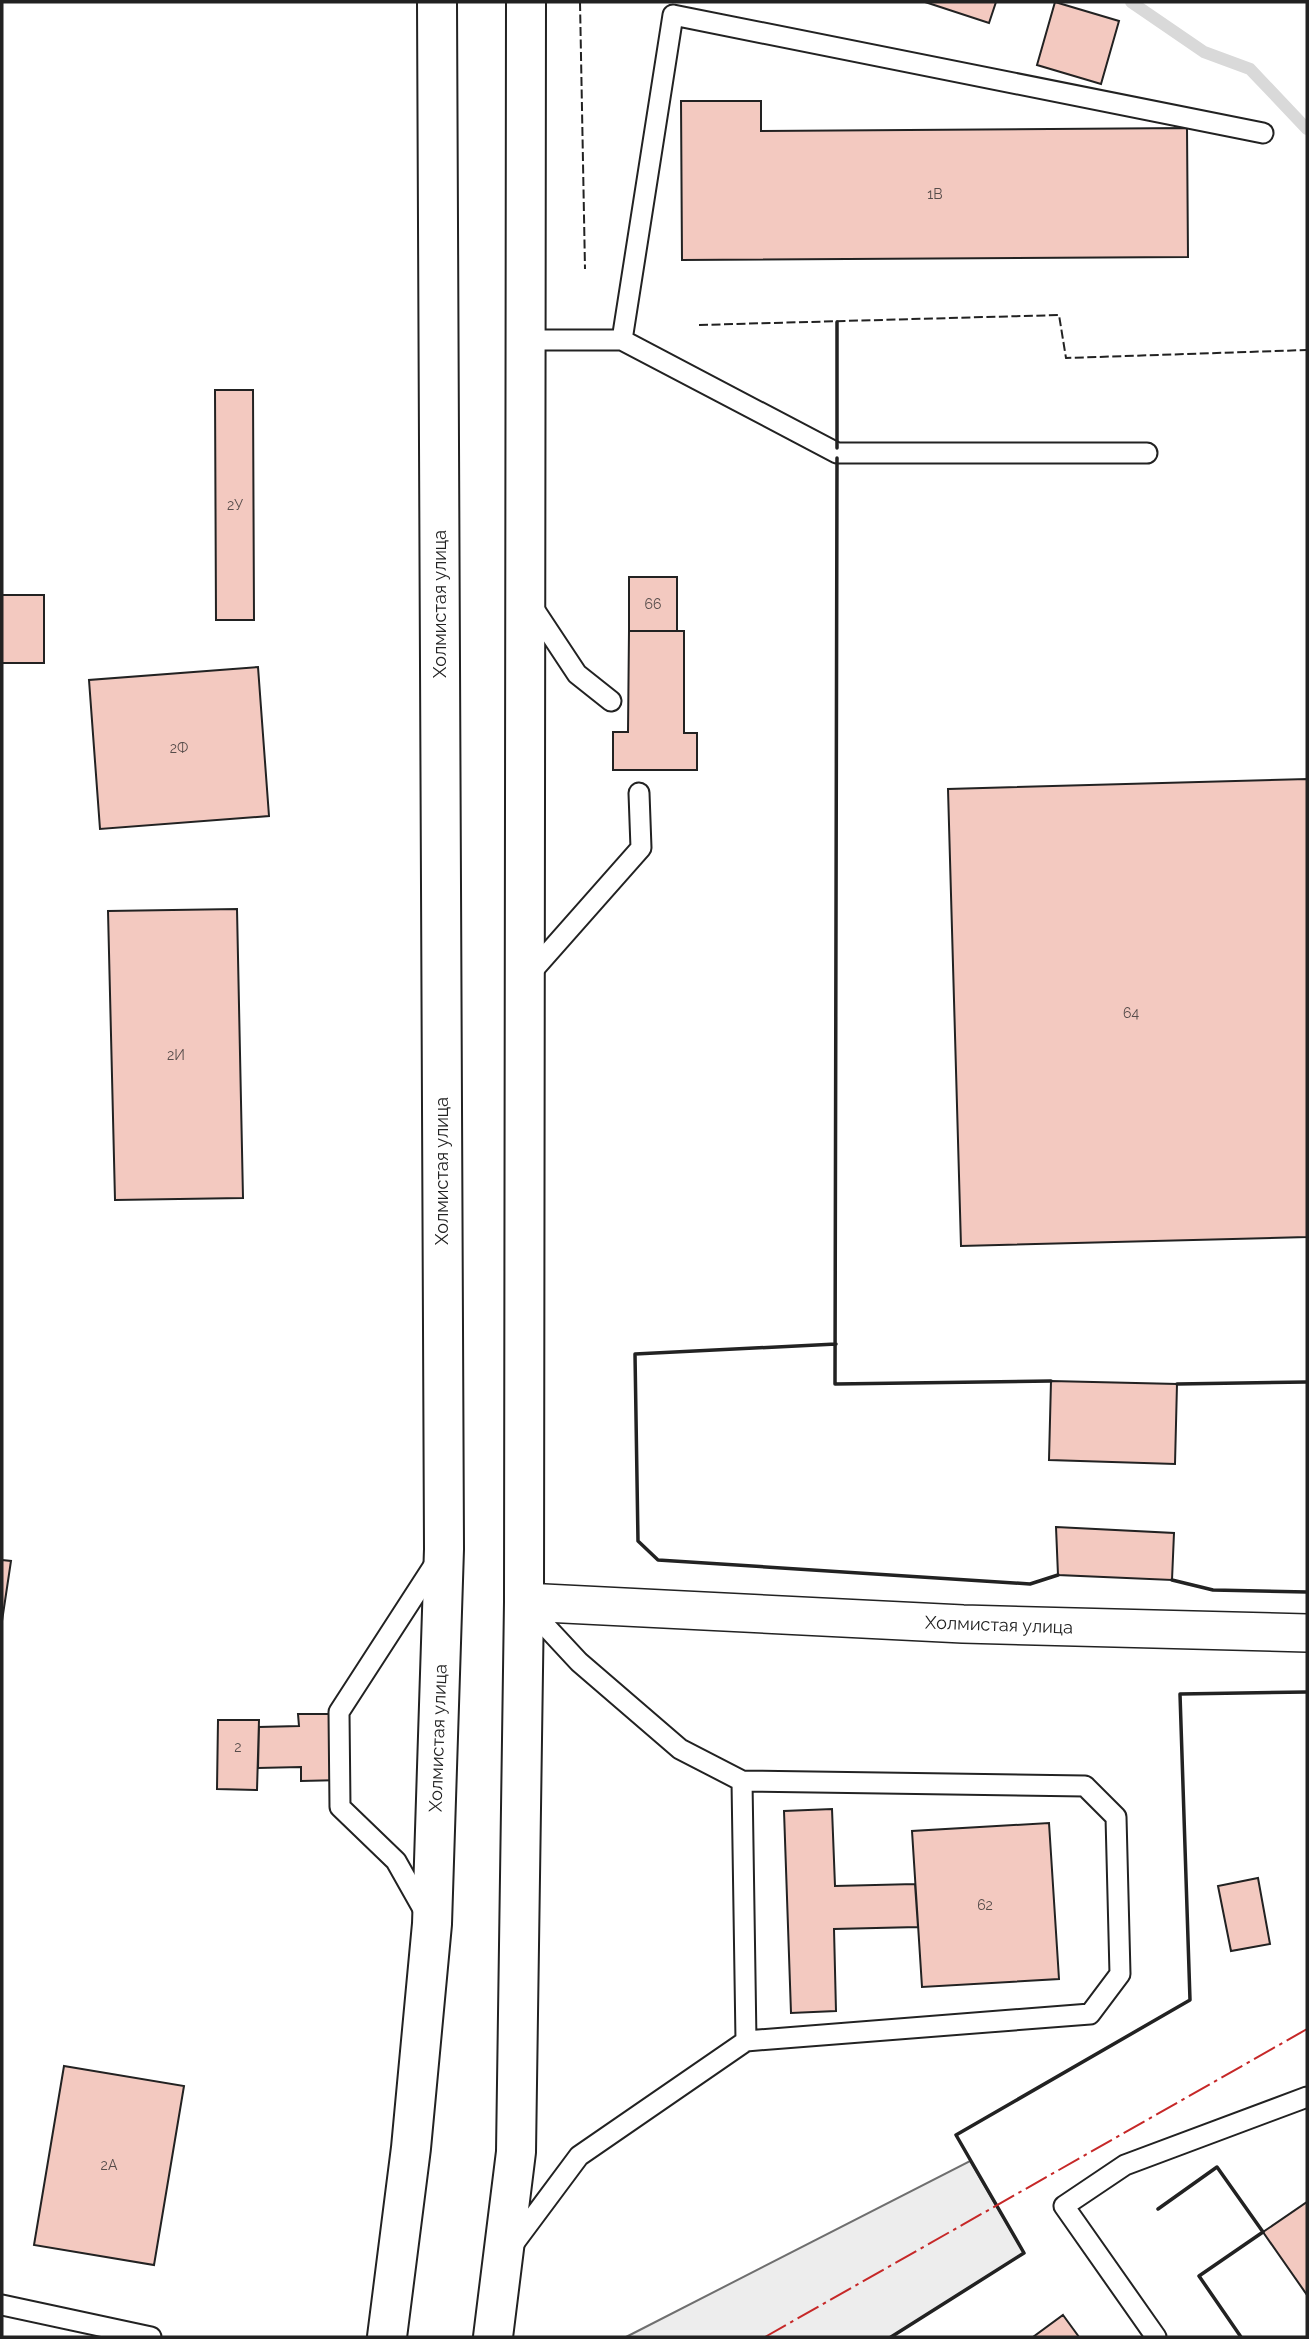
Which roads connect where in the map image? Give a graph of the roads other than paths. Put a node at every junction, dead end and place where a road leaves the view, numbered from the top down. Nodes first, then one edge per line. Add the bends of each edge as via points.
1 (437, 2) edge
2 (526, 2) edge
3 (1263, 133) dead end
4 (526, 340) junction
5 (622, 340) junction
6 (1147, 453) dead end
7 (525, 596) junction
8 (611, 701) dead end
9 (639, 793) dead end
10 (524, 980) junction
11 (444, 1549) junction
12 (524, 1602) junction
13 (1307, 1633) edge
14 (742, 1781) junction
15 (432, 1924) junction
16 (746, 2041) junction
17 (1307, 2096) edge
18 (503, 2258) junction
19 (2, 2305) edge
20 (151, 2337) edge
21 (387, 2337) edge
22 (493, 2337) edge
23 (1156, 2337) edge

1 - 11 highway, Холмистая улица
2 - 4 highway
3 - 5 lane via 673,15
4 - 5 lane
4 - 7 highway
5 - 6 lane via 837,453
7 - 8 lane via 578,674
7 - 10 highway
9 - 10 lane via 641,848
10 - 12 highway
11 - 15 highway, Холмистая улица
11 - 15 lane via 339,1712 340,1807 396,1861
12 - 13 street, Холмистая улица via 963,1624
12 - 14 lane via 579,1662 680,1749
12 - 18 highway via 516,2152
14 - 16 lane
14 - 16 lane via 1085,1786 1116,1817 1120,1974 1090,2014
15 - 21 highway, Холмистая улица
16 - 18 lane via 579,2155
17 - 23 lane via 1125,2165 1064,2206
18 - 22 highway
19 - 20 lane

